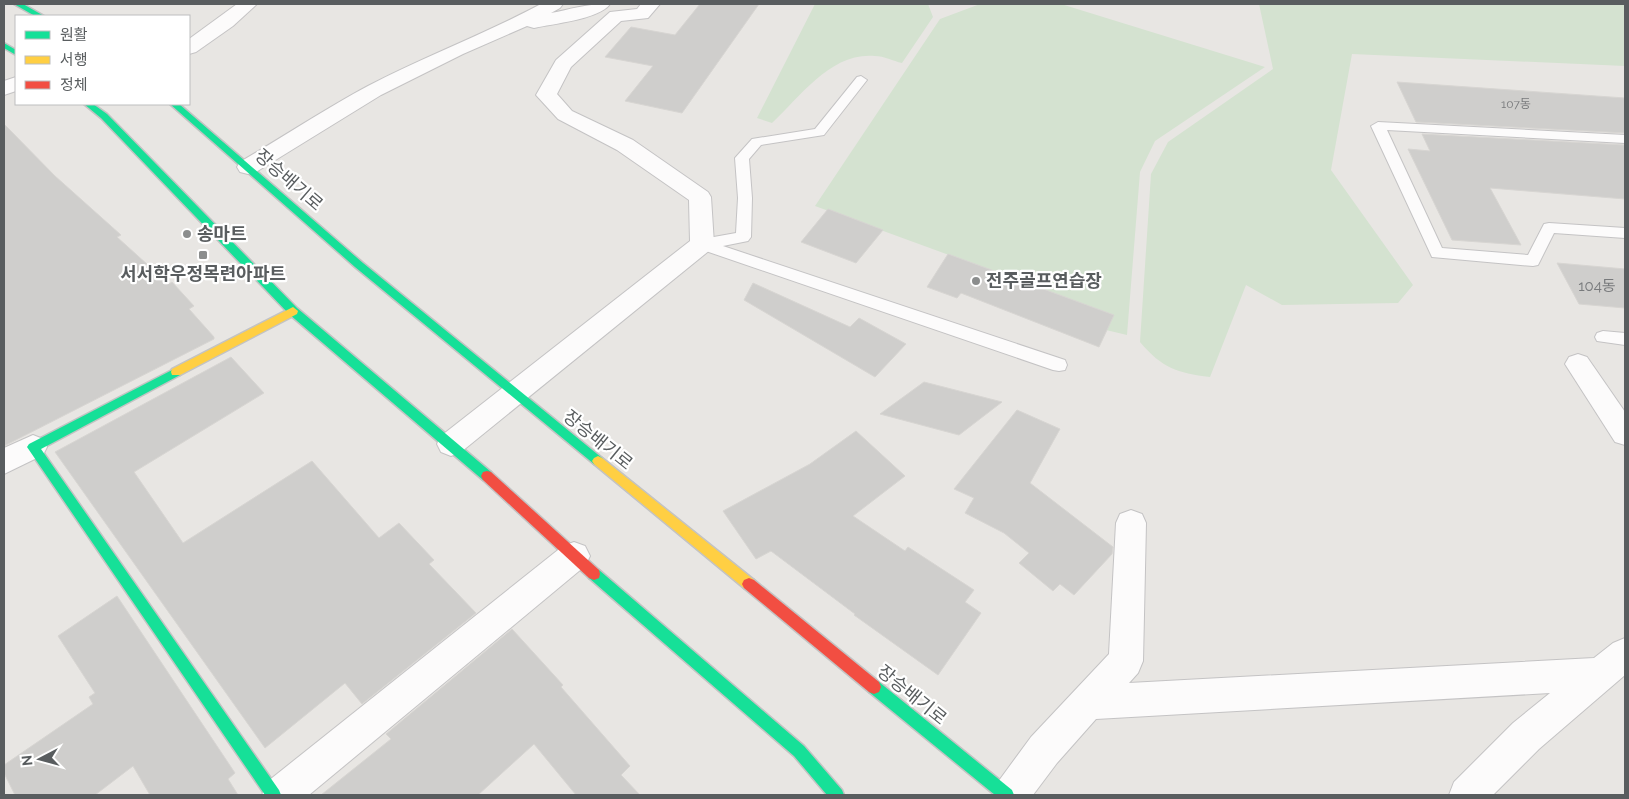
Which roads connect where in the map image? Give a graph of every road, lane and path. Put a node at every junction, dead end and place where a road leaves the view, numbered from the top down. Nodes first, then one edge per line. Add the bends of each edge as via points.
1 (18, 4) edge
2 (248, 4) edge
3 (554, 4) edge
4 (601, 4) edge
5 (651, 4) edge
6 (38, 15) edge
7 (513, 26) junction
8 (4, 45) edge
9 (190, 47) edge
10 (12, 54) edge
11 (861, 80) dead end
12 (89, 105) edge
13 (175, 105) edge
14 (1625, 139) edge
15 (248, 167) junction
16 (1625, 233) edge
17 (702, 244) junction
18 (293, 311) junction
19 (1603, 337) dead end
20 (1625, 339) edge
21 (1578, 364) dead end
22 (1059, 365) dead end
23 (514, 394) junction
24 (1625, 434) edge
25 (451, 444) junction
26 (34, 447) junction
27 (4, 462) edge
28 (1131, 523) dead end
29 (574, 556) junction
30 (1613, 664) edge
31 (1089, 702) junction
32 (274, 795) edge
33 (280, 795) edge
34 (836, 795) edge
35 (1007, 795) edge
36 (1011, 795) edge
37 (1467, 795) edge

1 - 6 street
2 - 9 street
3 - 7 street
4 - 7 street via 583,12
5 - 17 street via 642,14 616,16 564,64 546,95 565,115 626,145 700,197
7 - 15 street via 374,90
8 - 10 street
11 - 17 lane via 819,132 757,142 742,158 743,237
12 - 18 street via 104,116
13 - 15 street, 장승배기로
14 - 16 lane via 1378,126 1437,253 1533,261 1549,228
15 - 23 street, 장승배기로
17 - 22 lane
17 - 23 street
18 - 25 street
18 - 26 street
19 - 20 lane
21 - 24 street
23 - 25 street
23 - 35 street, 장승배기로
25 - 29 street
26 - 27 street
26 - 32 street
28 - 31 street via 1126,661
29 - 33 street
29 - 34 street via 799,751
30 - 31 street
30 - 37 street via 1526,736
31 - 36 street via 1044,750

